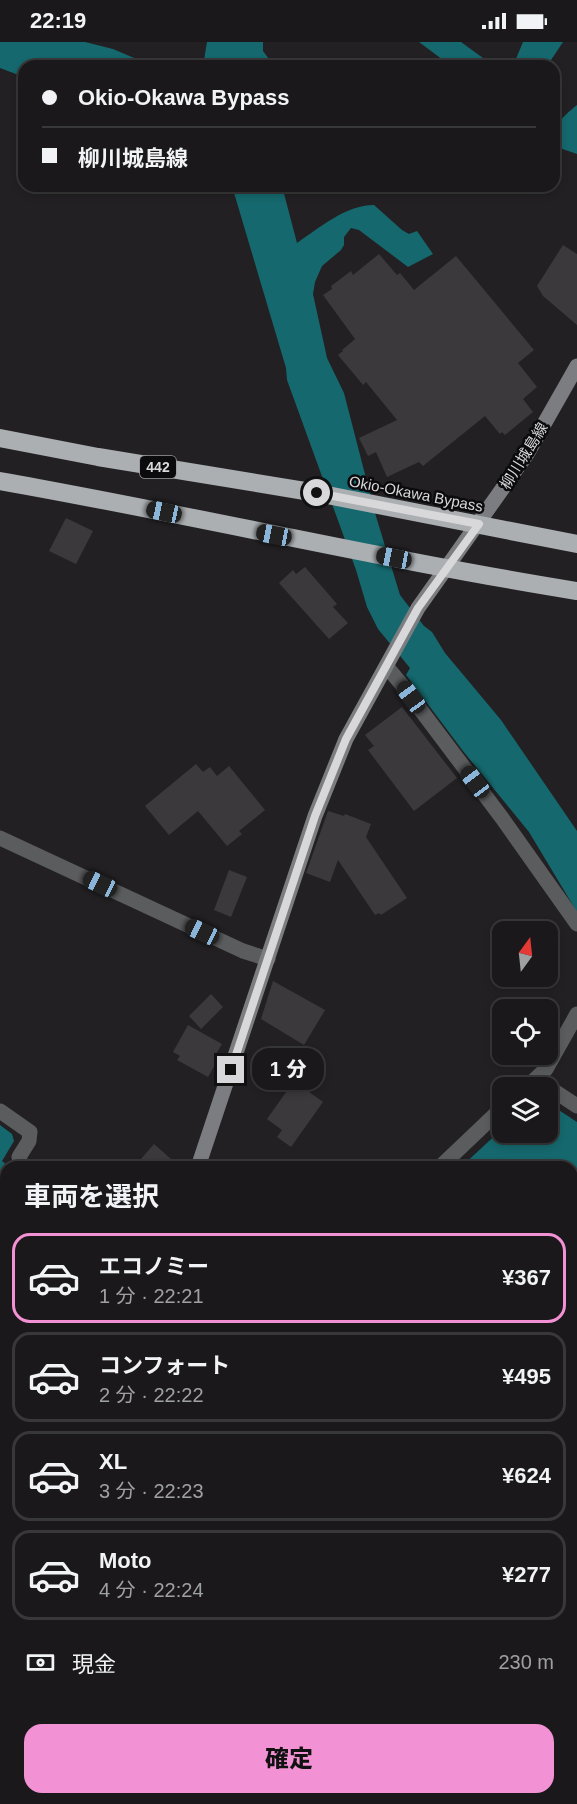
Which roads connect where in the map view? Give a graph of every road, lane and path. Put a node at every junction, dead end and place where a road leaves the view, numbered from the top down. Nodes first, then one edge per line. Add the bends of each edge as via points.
1 (577, 366) edge
2 (0, 438) edge
3 (0, 481) edge
4 (479, 524) junction
5 (577, 544) edge
6 (446, 568) junction
7 (577, 591) edge
8 (389, 662) junction
9 (0, 838) edge
10 (577, 924) edge
11 (268, 959) junction
12 (577, 1014) edge
13 (537, 1077) edge
14 (558, 1096) edge
15 (577, 1106) edge
16 (0, 1111) edge
17 (492, 1118) edge
18 (20, 1161) edge
19 (200, 1161) edge
20 (446, 1161) edge

1 - 4 main road, 柳川城島線 via 527,454
2 - 4 highway, Okio-Okawa Bypass / 442
3 - 6 highway
4 - 5 highway, Okio-Okawa Bypass / 442
4 - 6 main road, 柳川城島線
6 - 7 highway
6 - 8 main road, 柳川城島線 via 418,608
8 - 10 street
8 - 11 main road, 柳川城島線 via 346,739 315,816
9 - 11 street
11 - 19 main road, 柳川城島線
12 - 13 street via 546,1069
14 - 15 street
16 - 18 street via 30,1132
17 - 20 street

